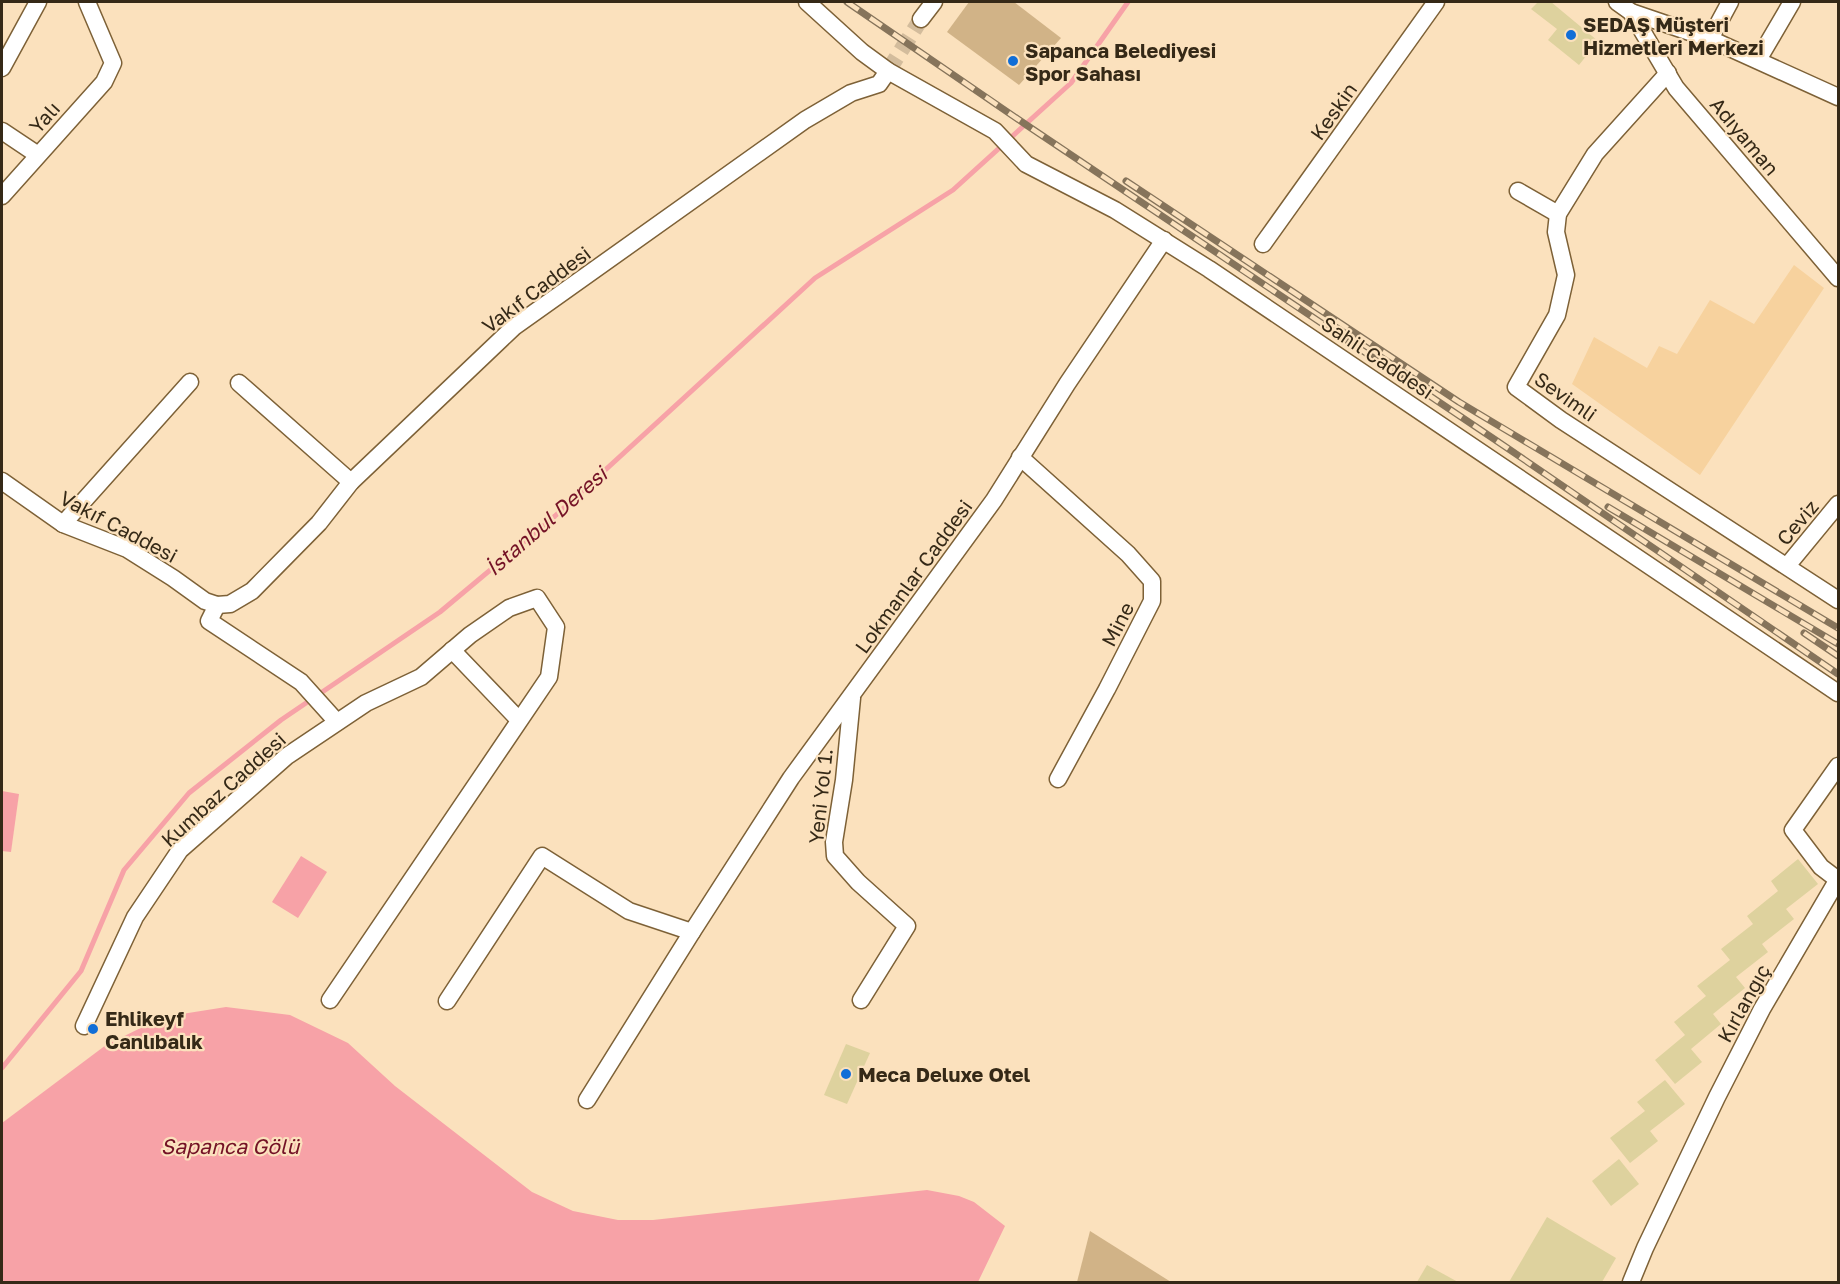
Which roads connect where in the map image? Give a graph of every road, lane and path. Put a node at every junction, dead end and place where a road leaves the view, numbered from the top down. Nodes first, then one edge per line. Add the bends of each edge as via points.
1 (38, 2) edge
2 (87, 2) edge
3 (807, 2) edge
4 (934, 2) edge
5 (1436, 2) edge
6 (1617, 2) edge
7 (1730, 2) edge
8 (1792, 2) edge
9 (1631, 12) junction
10 (921, 18) tunnel mouth
11 (1710, 39) junction
12 (1758, 60) junction
13 (2, 68) edge
14 (888, 71) junction
15 (1668, 73) junction
16 (1839, 97) edge
17 (2, 132) edge
18 (38, 155) junction
19 (1518, 191) dead end
20 (2, 196) edge
21 (1558, 214) junction
22 (1164, 240) junction
23 (1263, 244) dead end
24 (1839, 278) edge
25 (190, 382) dead end
26 (239, 383) dead end
27 (1020, 458) junction
28 (2, 481) edge
29 (351, 482) junction
30 (1839, 504) edge
31 (63, 524) junction
32 (1787, 566) junction
33 (1839, 600) edge
34 (217, 605) junction
35 (452, 650) junction
36 (1839, 693) edge
37 (852, 696) junction
38 (519, 720) junction
39 (337, 722) junction
40 (1839, 766) edge
41 (1058, 779) dead end
42 (1838, 880) edge
43 (692, 932) junction
44 (330, 1000) dead end
45 (861, 1000) dead end
46 (447, 1001) dead end
47 (84, 1026) dead end
48 (586, 1100) dead end
49 (1631, 1282) edge

1 - 13 street
2 - 18 street, Yalı via 114,63 104,82
3 - 14 street, Sahil Caddesi
4 - 10 street
5 - 23 street, Keskin
6 - 9 street
7 - 11 street
8 - 12 street
9 - 11 street
9 - 15 street, Adıyaman
11 - 12 street
12 - 16 street
14 - 22 street, Sahil Caddesi via 996,131 1026,164
14 - 29 street, Vakıf Caddesi via 879,84 851,93 805,120 514,327
15 - 21 street via 1594,154
15 - 24 street, Adıyaman via 1676,88
17 - 18 street
18 - 20 street, Yalı
19 - 21 street
21 - 32 street, Sevimli via 1556,232 1566,275 1557,315 1516,387
22 - 27 street, Lokmanlar Caddesi
22 - 36 street, Sahil Caddesi
25 - 31 street
26 - 29 street
27 - 37 street, Lokmanlar Caddesi
27 - 41 street, Mine via 1128,554 1152,581 1152,601
28 - 31 street, Vakıf Caddesi
29 - 34 street, Vakıf Caddesi via 318,524 252,591 230,604
30 - 32 street, Ceviz
31 - 34 street, Vakıf Caddesi via 127,549
32 - 33 street, Sevimli
34 - 39 street via 209,621 301,682
35 - 38 street
35 - 38 street, Kumbaz Caddesi via 508,608 537,598 556,627 549,677
35 - 39 street, Kumbaz Caddesi via 421,677 366,703
37 - 43 street, Lokmanlar Caddesi via 791,778
37 - 45 street, Yeni Yol 1. via 835,856 907,926
38 - 44 street
39 - 47 street, Kumbaz Caddesi via 287,756 180,850 135,917
40 - 42 street, Kırlangıç via 1792,830 1821,867
42 - 49 street, Kırlangıç via 1762,1009
43 - 46 street via 629,911 542,856
43 - 48 street, Lokmanlar Caddesi

